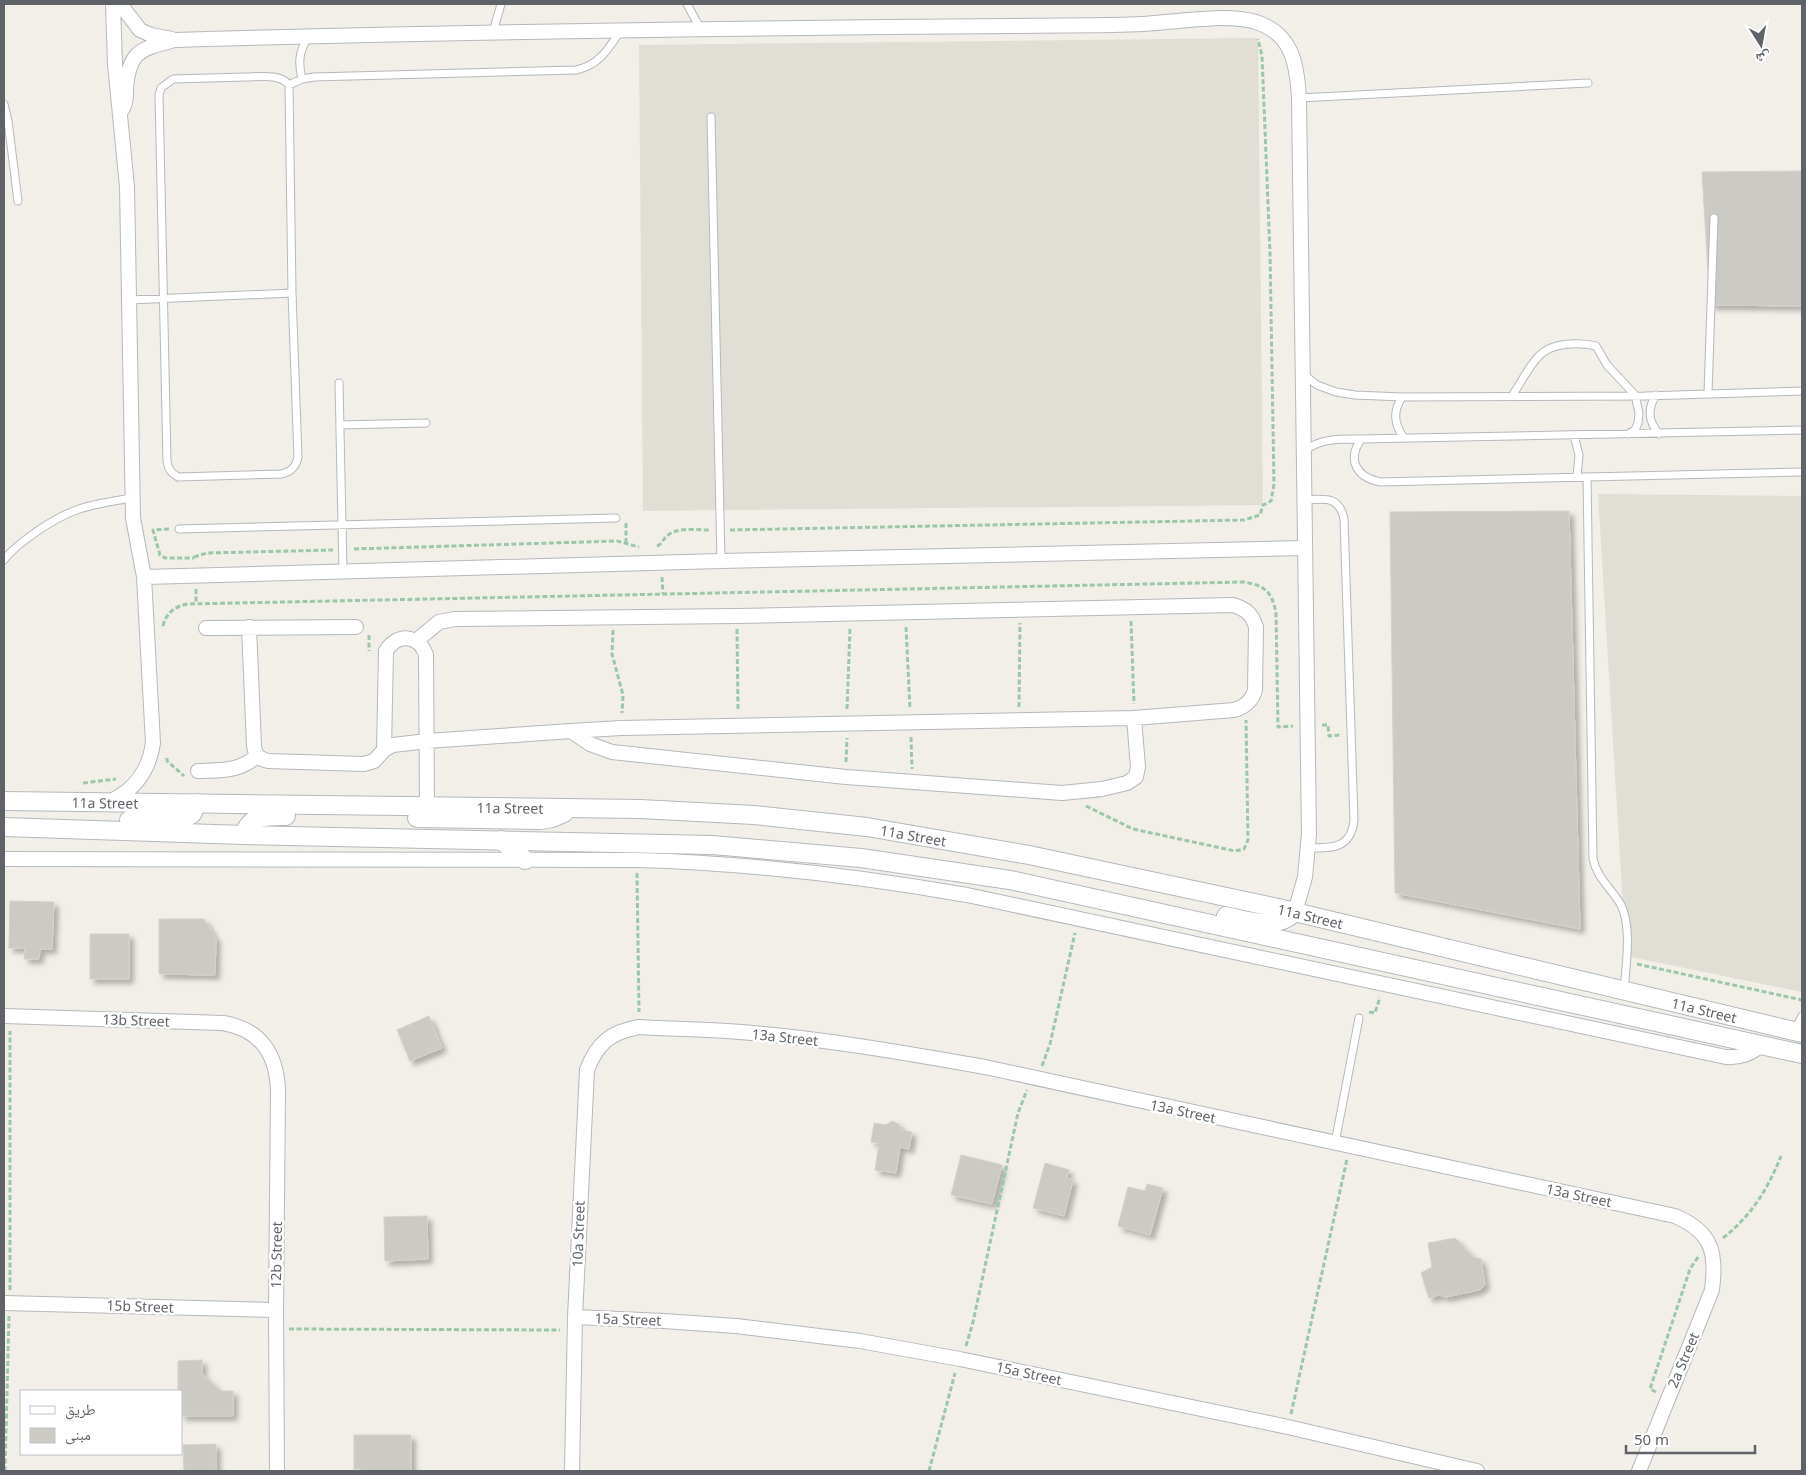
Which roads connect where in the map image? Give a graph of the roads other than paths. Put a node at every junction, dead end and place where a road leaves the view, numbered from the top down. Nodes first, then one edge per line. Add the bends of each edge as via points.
1 (114, 4) edge
2 (120, 4) edge
3 (501, 4) edge
4 (687, 4) edge
5 (700, 28) junction
6 (622, 29) junction
7 (492, 32) junction
8 (308, 36) junction
9 (175, 40) junction
10 (302, 79) junction
11 (1588, 82) dead end
12 (288, 85) junction
13 (1299, 98) junction
14 (4, 104) edge
15 (121, 111) junction
16 (711, 117) dead end
17 (18, 202) dead end
18 (1714, 218) dead end
19 (292, 293) junction
20 (164, 298) junction
21 (129, 300) junction
22 (1302, 374) junction
23 (340, 383) dead end
24 (1802, 391) edge
25 (1708, 393) junction
26 (1635, 395) junction
27 (1656, 395) junction
28 (1512, 396) junction
29 (1402, 397) junction
30 (426, 423) dead end
31 (340, 425) junction
32 (1802, 430) edge
33 (1628, 434) junction
34 (1659, 434) junction
35 (1574, 435) junction
36 (1403, 437) junction
37 (1361, 438) junction
38 (1302, 453) junction
39 (1802, 472) edge
40 (1576, 477) junction
41 (1587, 477) junction
42 (132, 498) junction
43 (1303, 500) junction
44 (616, 518) dead end
45 (342, 524) junction
46 (179, 529) road end
47 (1304, 548) junction
48 (4, 560) edge
49 (720, 561) junction
50 (343, 571) junction
51 (144, 577) junction
52 (249, 627) junction
53 (356, 627) road end
54 (206, 628) dead end
55 (416, 641) junction
56 (1134, 718) junction
57 (571, 731) junction
58 (426, 741) junction
59 (384, 750) junction
60 (256, 756) junction
61 (193, 776) road end
62 (4, 801) edge
63 (109, 802) junction
64 (197, 803) junction
65 (427, 806) junction
66 (573, 808) junction
67 (4, 827) edge
68 (72, 830) junction
69 (244, 835) junction
70 (501, 840) junction
71 (1308, 848) junction
72 (4, 859) edge
73 (525, 860) junction
74 (1296, 912) junction
75 (1176, 916) junction
76 (1624, 990) junction
77 (7, 1016) edge
78 (1359, 1018) dead end
79 (1800, 1026) edge
80 (639, 1028) joint
81 (262, 1042) joint
82 (1762, 1045) junction
83 (1802, 1054) edge
84 (1335, 1143) junction
85 (1711, 1247) joint
86 (7, 1303) edge
87 (276, 1310) junction
88 (575, 1324) junction
89 (277, 1471) edge
90 (572, 1471) edge
91 (1477, 1471) edge
92 (1639, 1471) edge

1 - 15 street via 115,64
2 - 9 street via 140,30
3 - 7 lane
4 - 5 lane
5 - 6 street
5 - 13 street via 1116,25 1242,19 1273,30 1284,41 1296,68
6 - 7 street
6 - 10 lane via 602,58 576,70
7 - 8 street
8 - 9 street
8 - 10 lane via 299,57
9 - 15 street via 141,50 134,59
10 - 12 lane
11 - 13 lane
12 - 19 lane
12 - 20 lane via 278,78 245,77 173,79 161,88 158,102
13 - 22 street
14 - 17 lane
15 - 21 street via 127,187
16 - 49 lane
18 - 25 lane
19 - 20 lane
19 - 20 lane via 298,457 293,469 287,473 255,475 178,476 168,468
20 - 21 lane
21 - 42 street
22 - 29 lane via 1317,385 1336,392
22 - 38 street
23 - 31 lane
24 - 25 lane
25 - 27 lane
26 - 27 lane
26 - 28 lane
26 - 28 lane via 1607,365 1596,346 1580,344 1559,346 1538,356
26 - 33 lane via 1638,423
27 - 34 lane via 1651,402 1650,419
28 - 29 lane
29 - 36 lane via 1397,404 1395,421
30 - 31 lane
31 - 45 lane
32 - 34 lane
33 - 34 lane
33 - 35 lane
35 - 36 lane
35 - 40 lane via 1579,455
36 - 37 lane
37 - 38 lane via 1330,440
37 - 40 lane via 1355,447 1356,466 1362,475 1375,481
38 - 43 street
39 - 41 lane
40 - 41 lane
41 - 76 lane via 1593,859 1598,874 1625,914
42 - 48 lane via 91,504 67,513 30,537
42 - 51 street via 135,538
43 - 47 street
43 - 71 lane via 1330,500 1337,504 1344,519 1353,828 1340,845
44 - 45 lane
45 - 46 lane
45 - 50 lane
47 - 49 street
47 - 71 street
49 - 50 street
50 - 51 street
51 - 63 street via 153,743 148,765 137,783
52 - 53 street
52 - 54 street
52 - 60 street
55 - 56 street via 438,622 455,619 1233,605 1248,612 1256,627 1255,690 1250,701 1240,708
55 - 58 street via 426,655
55 - 59 street via 402,638 386,651
56 - 57 street
56 - 57 street via 1136,777 1116,786 1072,793 846,778 612,752 590,744
57 - 58 street
58 - 59 street via 393,745
58 - 65 street
59 - 60 street via 374,761 364,764 262,760
60 - 61 street via 234,769
62 - 63 street, 11a Street
63 - 64 street, 11a Street
64 - 65 street, 11a Street
64 - 68 street via 192,814 182,820 117,820
65 - 66 street, 11a Street
66 - 69 street via 540,820 264,816 253,820
66 - 74 street, 11a Street via 754,815 867,828 1029,855
67 - 68 street, 11a Street
68 - 69 street, 11a Street
69 - 70 street, 11a Street
70 - 73 street
70 - 75 street, 11a Street via 712,845 861,858 1010,880
71 - 74 street
72 - 73 street
73 - 82 street via 728,864 848,876 967,895 1726,1057 1749,1054
74 - 75 street via 1274,924 1198,912
74 - 76 street, 11a Street
75 - 82 street, 11a Street
76 - 79 street, 11a Street
77 - 81 street, 13b Street via 224,1023 237,1025
78 - 84 lane
80 - 84 street, 13a Street via 727,1031 856,1046 985,1067
80 - 88 street, 10a Street via 625,1030 600,1045 587,1070
81 - 87 street, 12b Street via 272,1057 277,1074
82 - 83 street, 11a Street
84 - 85 street, 13a Street via 1675,1216 1690,1222
85 - 92 street, 2a Street via 1714,1261 1712,1290
86 - 87 street, 15b Street
87 - 89 street, 12b Street
88 - 90 street, 10a Street
88 - 91 street, 15a Street via 664,1321 860,1341 1288,1427

